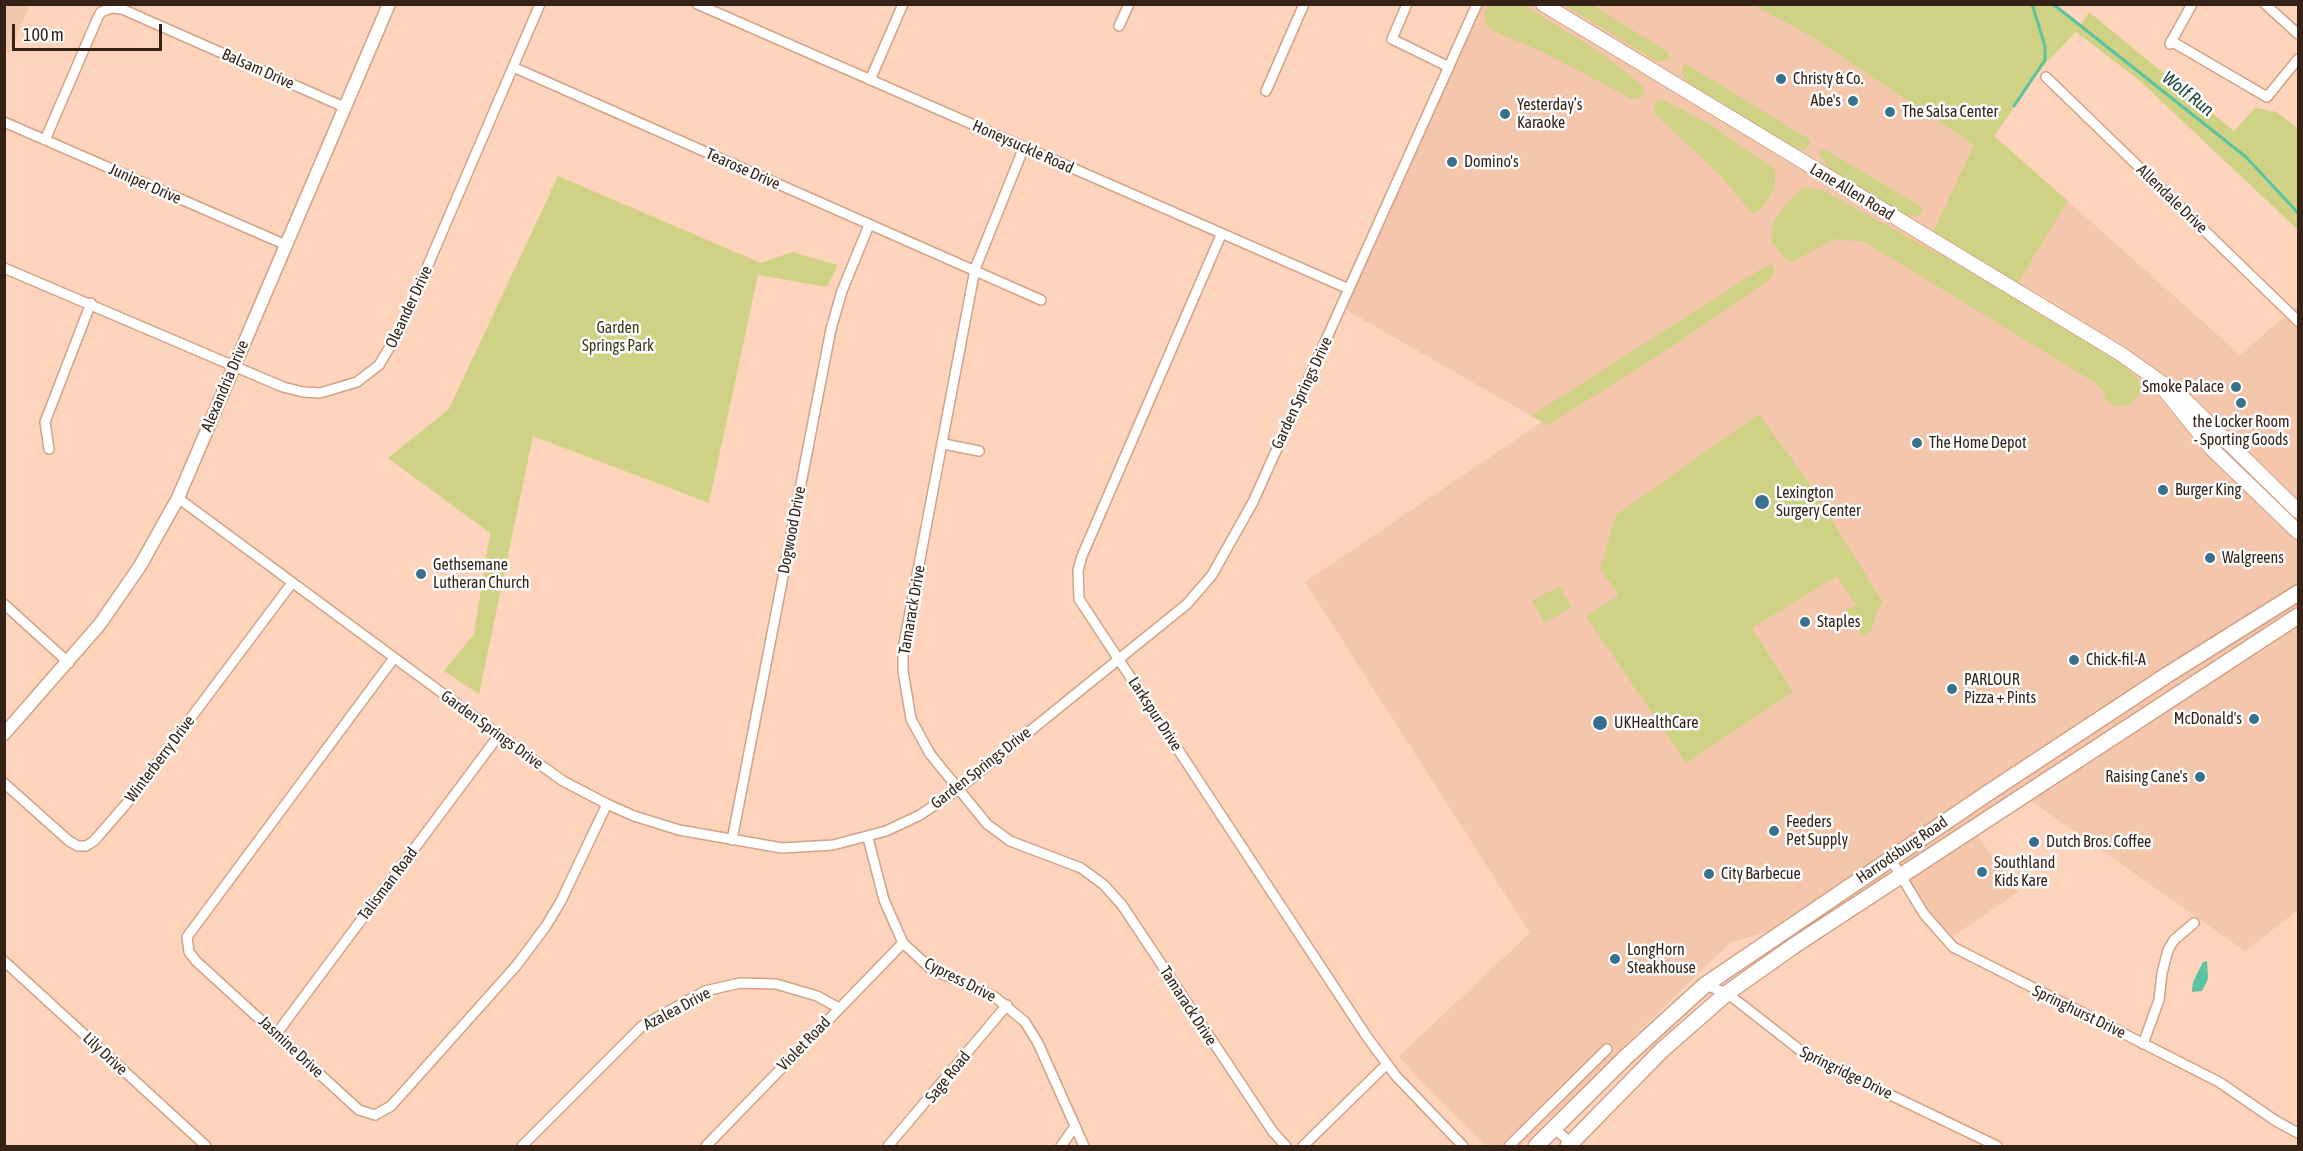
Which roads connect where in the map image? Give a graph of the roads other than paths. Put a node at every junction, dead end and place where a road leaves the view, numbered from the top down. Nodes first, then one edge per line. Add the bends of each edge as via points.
1 (389, 4) edge
2 (540, 4) edge
3 (697, 4) edge
4 (903, 4) edge
5 (1129, 4) edge
6 (1304, 4) edge
7 (1407, 4) edge
8 (1477, 4) edge
9 (1543, 4) edge
10 (2192, 4) edge
11 (2265, 4) edge
12 (1119, 26) dead end
13 (2298, 34) edge
14 (2298, 59) edge
15 (513, 67) junction
16 (1449, 67) junction
17 (2046, 77) dead end
18 (870, 80) junction
19 (1266, 91) dead end
20 (344, 107) junction
21 (4, 122) edge
22 (45, 140) junction
23 (1024, 147) junction
24 (869, 225) junction
25 (1221, 235) junction
26 (286, 245) junction
27 (4, 267) edge
28 (975, 269) junction
29 (1349, 289) junction
30 (1041, 300) dead end
31 (91, 303) junction
32 (2298, 321) edge
33 (233, 365) junction
34 (2158, 382) junction
35 (944, 444) junction
36 (49, 449) dead end
37 (979, 451) dead end
38 (178, 498) junction
39 (2298, 511) edge
40 (2298, 532) edge
41 (292, 583) junction
42 (2298, 583) edge
43 (2298, 593) edge
44 (2283, 603) junction
45 (4, 604) edge
46 (2298, 616) edge
47 (394, 658) junction
48 (1119, 658) junction
49 (69, 663) junction
50 (4, 734) edge
51 (499, 735) junction
52 (4, 783) edge
53 (957, 790) junction
54 (607, 804) junction
55 (868, 838) junction
56 (732, 840) junction
57 (1890, 858) junction
58 (1902, 876) junction
59 (2194, 923) dead end
60 (903, 943) junction
61 (4, 960) edge
62 (1705, 985) junction
63 (1727, 993) junction
64 (1007, 1005) junction
65 (839, 1008) junction
66 (277, 1033) junction
67 (2143, 1044) junction
68 (1607, 1048) dead end
69 (1386, 1065) junction
70 (1074, 1128) junction
71 (1554, 1128) junction
72 (2298, 1133) edge
73 (1571, 1145) edge
74 (206, 1146) edge
75 (522, 1146) edge
76 (706, 1146) edge
77 (888, 1146) edge
78 (1061, 1146) edge
79 (1084, 1146) edge
80 (1286, 1146) edge
81 (1304, 1146) edge
82 (1463, 1146) edge
83 (1509, 1146) edge
84 (1536, 1146) edge
85 (1997, 1146) edge

1 - 20 street, Alexandria Drive
2 - 15 street, Oleander Drive
3 - 18 street, Honeysuckle Road
4 - 18 street
5 - 12 street
6 - 19 street
7 - 16 street via 1392,39
8 - 16 street, Garden Springs Drive
9 - 34 main road, Lane Allen Road via 2047,308
10 - 14 street via 2171,43 2267,97
11 - 13 street
15 - 24 street, Tearose Drive
15 - 33 street, Oleander Drive via 401,328 379,365 357,382 320,393 283,387
16 - 29 street, Garden Springs Drive
17 - 32 street, Allendale Drive
18 - 23 street, Honeysuckle Road
20 - 22 street, Balsam Drive via 122,9 111,8 98,17
20 - 26 street, Alexandria Drive
21 - 22 street, Juniper Drive
22 - 26 street, Juniper Drive
23 - 25 street, Honeysuckle Road
23 - 28 street, Tamarack Drive
24 - 28 street, Tearose Drive
24 - 56 street, Dogwood Drive via 839,298 831,329
25 - 29 street, Honeysuckle Road
25 - 48 street, Larkspur Drive via 1078,570 1079,599
26 - 33 street, Alexandria Drive
27 - 31 street, Oleander Drive
28 - 30 street, Tearose Drive
28 - 35 street, Tamarack Drive
29 - 48 street, Garden Springs Drive via 1253,502 1212,574 1187,604
31 - 33 street, Oleander Drive
31 - 36 street via 45,422
33 - 38 street, Alexandria Drive
34 - 39 main road, Lane Allen Road via 2183,398
34 - 40 main road, Lane Allen Road via 2212,449
35 - 37 street
35 - 53 street, Tamarack Drive via 907,627 903,671 909,711 918,736
38 - 41 street, Garden Springs Drive
38 - 49 street, Alexandria Drive via 124,590
41 - 47 street, Garden Springs Drive
41 - 52 street, Winterberry Drive via 127,803 94,841 86,846 69,841
42 - 44 main road
43 - 44 main road, Harrodsburg Road
44 - 57 main road, Harrodsburg Road
45 - 49 street
46 - 58 main road, Harrodsburg Road
47 - 51 street, Garden Springs Drive
47 - 66 street, Jasmine Drive via 187,937 189,952 196,961
48 - 53 street, Garden Springs Drive
48 - 69 street, Larkspur Drive
49 - 50 street, Alexandria Drive
51 - 54 street, Garden Springs Drive via 562,781
51 - 66 street, Talisman Road
53 - 55 street, Garden Springs Drive via 920,815
53 - 80 street, Tamarack Drive via 987,824 1010,841 1080,868 1104,885 1122,905 1268,1125
54 - 56 street, Garden Springs Drive via 657,824
54 - 66 street, Jasmine Drive via 561,901 533,945 383,1112 375,1115 359,1110
55 - 56 street, Garden Springs Drive via 798,849
55 - 60 street, Cypress Drive via 884,900
57 - 58 street, Springhurst Drive
57 - 62 main road, Harrodsburg Road
58 - 63 main road, Harrodsburg Road
58 - 67 street, Springhurst Drive via 1924,914 1953,947
59 - 67 street via 2168,950 2159,1000
60 - 64 street, Cypress Drive via 931,969
60 - 65 street, Violet Road
61 - 74 street, Lily Drive
62 - 63 street, Springridge Drive
62 - 71 main road, Harrodsburg Road
63 - 73 main road, Harrodsburg Road via 1662,1050
63 - 85 street, Springridge Drive via 1805,1054
64 - 70 street, Cypress Drive via 1025,1022 1038,1043
64 - 77 street, Sage Road
65 - 75 street, Azalea Drive via 817,996 776,984 740,982 705,991 642,1026
65 - 76 street, Violet Road
67 - 72 street, Springhurst Drive via 2236,1091
68 - 83 street
69 - 81 street
69 - 82 street, Larkspur Drive
70 - 78 street
70 - 79 street, Cypress Drive
71 - 73 street
71 - 84 main road, Harrodsburg Road

